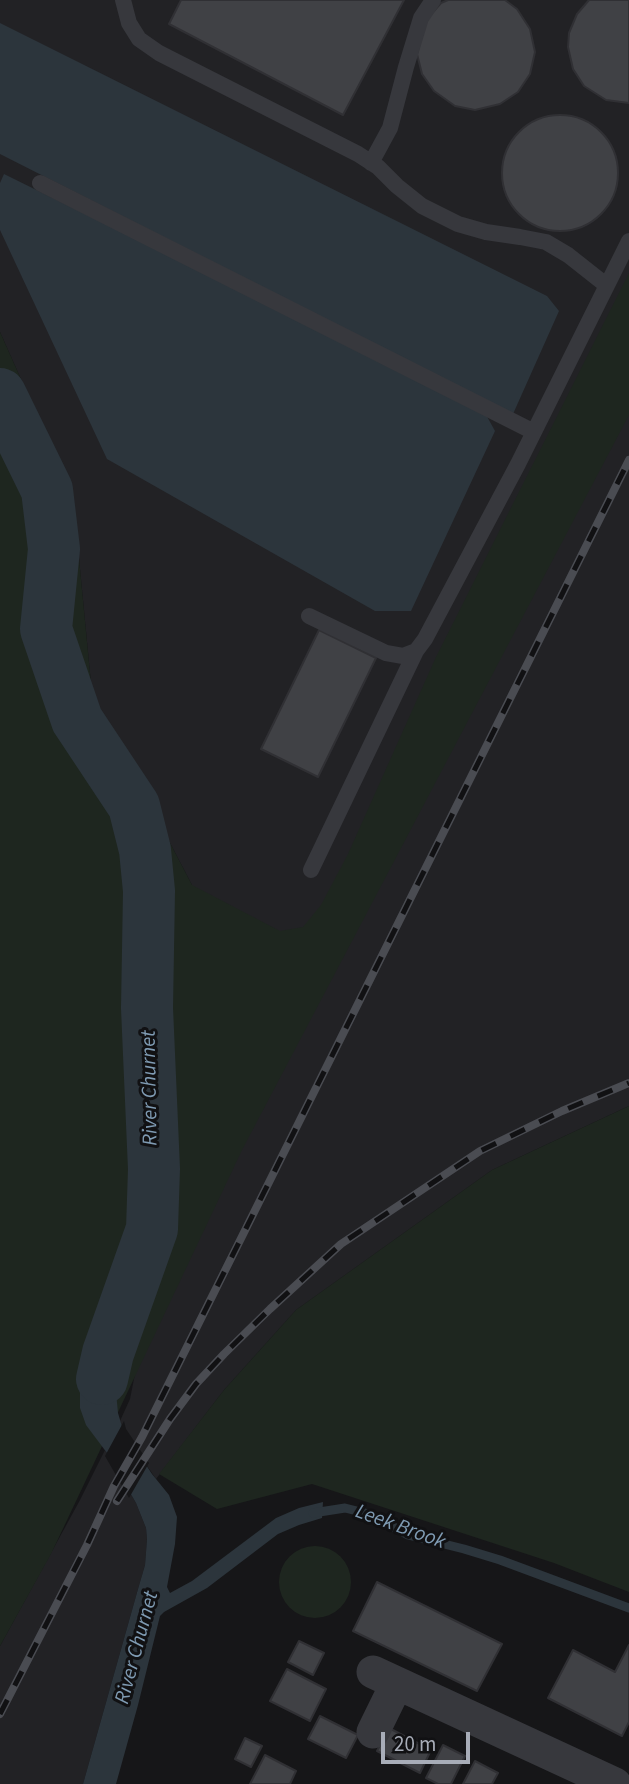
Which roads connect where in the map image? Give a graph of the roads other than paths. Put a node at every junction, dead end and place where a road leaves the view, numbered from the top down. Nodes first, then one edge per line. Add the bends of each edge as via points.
1 (123, 0) edge
2 (433, 0) edge
3 (371, 163) junction
4 (40, 183) dead end
5 (629, 241) edge
6 (606, 285) junction
7 (534, 432) junction
8 (309, 616) dead end
9 (416, 651) junction
10 (311, 870) dead end
11 (373, 1732) dead end
12 (615, 1784) edge

1 - 3 lane via 139,38 159,53
2 - 3 lane via 421,18 390,128
3 - 6 lane via 434,212 486,232 546,242
4 - 7 lane
5 - 6 lane
6 - 7 lane
7 - 9 lane
8 - 9 lane via 386,653 403,656
9 - 10 lane
11 - 12 street via 385,1678

